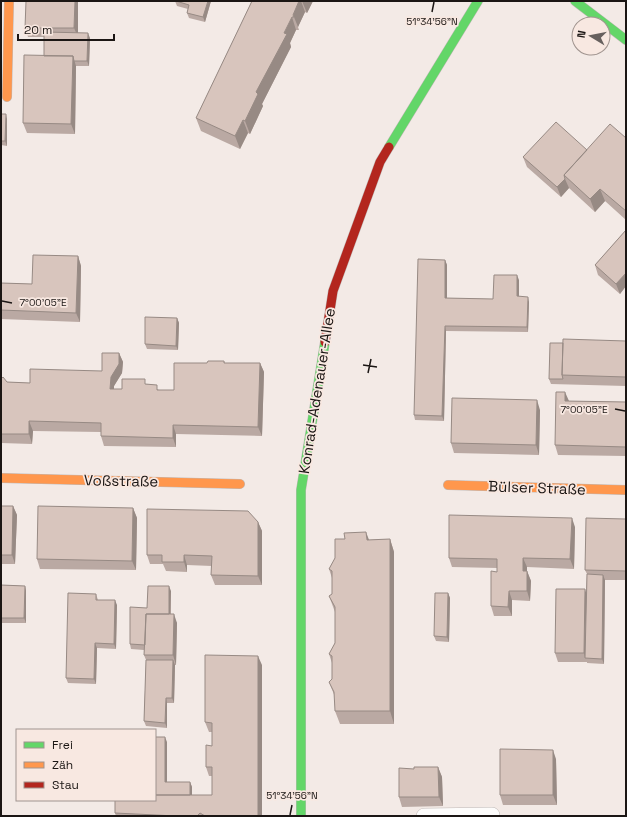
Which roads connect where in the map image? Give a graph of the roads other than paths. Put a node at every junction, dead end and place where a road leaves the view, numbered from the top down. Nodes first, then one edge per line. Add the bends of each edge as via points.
1 (9, 1) edge
2 (478, 1) edge
3 (575, 1) edge
4 (626, 40) edge
5 (7, 98) dead end
6 (1, 478) edge
7 (240, 484) dead end
8 (448, 485) dead end
9 (626, 490) edge
10 (492, 815) edge
11 (301, 816) edge
12 (424, 816) edge

1 - 5 main road
2 - 11 main road, Konrad-Adenauer-Allee via 380,162 333,291 301,490
3 - 4 main road
6 - 7 main road, Voßstraße
8 - 9 main road, Bülser Straße
10 - 12 lane

